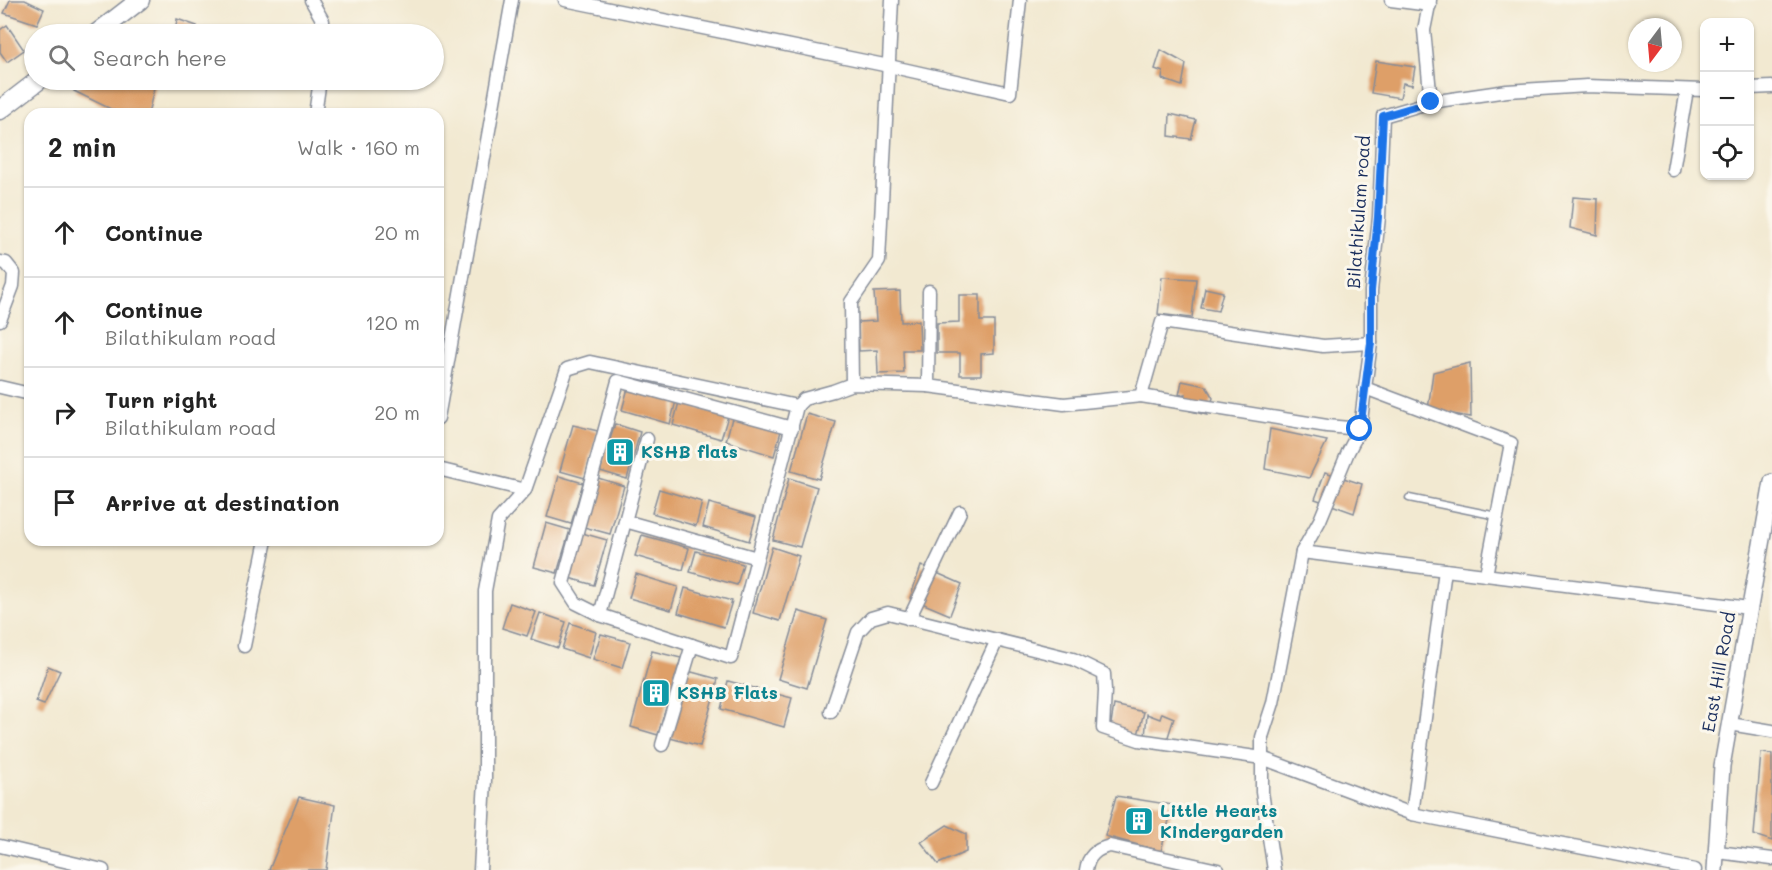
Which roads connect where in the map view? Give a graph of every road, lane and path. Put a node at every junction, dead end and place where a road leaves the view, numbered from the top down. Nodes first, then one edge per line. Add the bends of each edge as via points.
1 (140, 0) edge
2 (311, 0) edge
3 (512, 0) edge
4 (565, 0) edge
5 (892, 0) edge
6 (1020, 0) edge
7 (1391, 0) edge
8 (1430, 3) edge
9 (109, 24) edge
10 (323, 24) edge
11 (889, 66) junction
12 (1772, 87) edge
13 (1754, 88) edge
14 (26, 90) edge
15 (319, 90) edge
16 (1687, 90) junction
17 (1700, 90) edge
18 (1431, 102) junction
19 (316, 108) edge
20 (0, 110) edge
21 (1673, 170) dead end
22 (0, 262) edge
23 (929, 291) dead end
24 (0, 320) edge
25 (1371, 343) junction
26 (444, 384) edge
27 (852, 384) junction
28 (928, 386) junction
29 (0, 387) edge
30 (1365, 388) junction
31 (24, 393) edge
32 (1141, 396) junction
33 (797, 406) junction
34 (792, 428) junction
35 (1360, 429) junction
36 (646, 440) dead end
37 (444, 470) edge
38 (1772, 482) edge
39 (525, 490) junction
40 (1409, 498) dead end
41 (960, 512) dead end
42 (1497, 516) junction
43 (625, 521) junction
44 (265, 546) edge
45 (1302, 552) junction
46 (757, 558) junction
47 (1445, 570) junction
48 (1486, 575) junction
49 (1749, 608) junction
50 (600, 615) junction
51 (909, 619) junction
52 (998, 640) junction
53 (692, 645) junction
54 (244, 646) dead end
55 (831, 712) dead end
56 (1730, 724) junction
57 (1772, 731) edge
58 (662, 745) dead end
59 (1262, 758) junction
60 (931, 783) dead end
61 (1412, 814) junction
62 (0, 846) edge
63 (1718, 852) junction
64 (1772, 859) edge
65 (104, 870) edge
66 (480, 870) edge
67 (1086, 870) edge
68 (1218, 870) edge
69 (1274, 870) edge
70 (1695, 870) edge
71 (1715, 870) edge

1 - 9 main road
2 - 10 street
3 - 26 street
4 - 11 street
5 - 11 street
6 - 11 street via 1010,93
7 - 8 street
8 - 18 street via 1424,30
11 - 27 street via 879,261 851,302
12 - 13 street
14 - 20 main road
15 - 19 street
16 - 17 street
16 - 18 street via 1587,86 1507,91
16 - 21 street
18 - 25 street, Bilathikulam road via 1383,116
22 - 24 street via 14,273
23 - 28 street
25 - 30 street, Bilathikulam road
25 - 32 street via 1323,346 1162,322
27 - 28 street
27 - 33 street via 804,399
28 - 32 street via 1064,404
29 - 31 street
30 - 35 street, Bilathikulam road
30 - 42 street via 1511,443
32 - 35 street
33 - 34 street
33 - 39 street via 590,362 567,369
34 - 46 street
34 - 50 street via 618,381 563,583 576,603
35 - 45 street, Bilathikulam road
36 - 43 street
37 - 39 street
38 - 49 street, East Hill Road
39 - 66 street via 498,520 485,591 485,780
40 - 42 lane
41 - 51 street
42 - 48 street
43 - 46 street
43 - 50 street
44 - 54 street
45 - 47 street
45 - 59 street, Bilathikulam road via 1273,703 1262,737
46 - 53 street via 731,657
47 - 48 street
47 - 61 street
48 - 49 street
49 - 56 street, East Hill Road
50 - 53 street
51 - 52 street
51 - 55 street via 888,613 871,618 858,632
52 - 59 street via 1073,659 1104,674 1103,728 1139,740
52 - 60 street
53 - 58 street
56 - 57 street
56 - 63 street, East Hill Road via 1722,766
59 - 61 street
59 - 69 street, Bilathikulam road via 1262,792
61 - 70 street
62 - 65 street
63 - 64 street
63 - 71 street, East Hill Road
67 - 68 street via 1087,861 1098,849 1110,846

